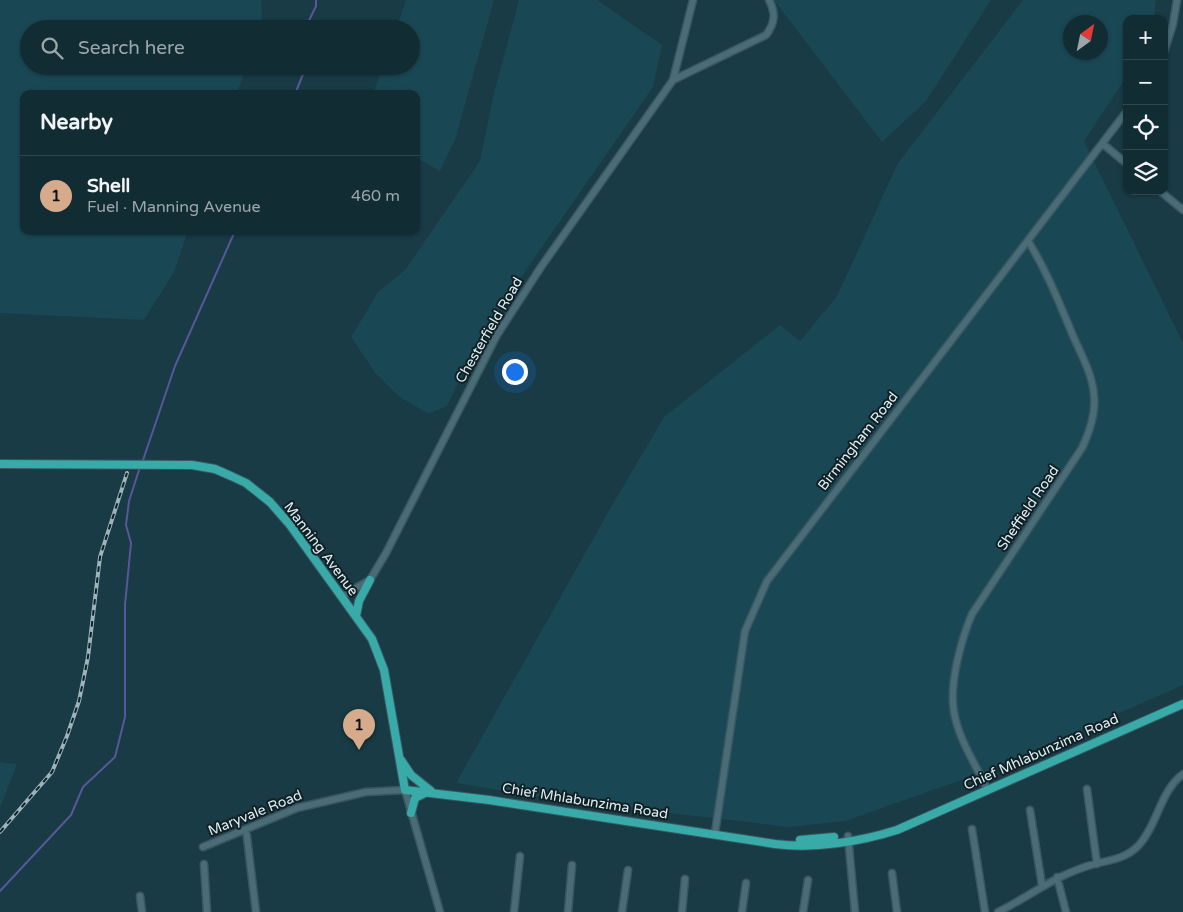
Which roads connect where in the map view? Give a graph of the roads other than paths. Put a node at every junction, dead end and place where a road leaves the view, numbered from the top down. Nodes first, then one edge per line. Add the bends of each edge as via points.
1 (693, 0) edge
2 (769, 0) edge
3 (1177, 0) edge
4 (1168, 40) edge
5 (673, 80) junction
6 (1123, 117) edge
7 (1103, 144) junction
8 (1123, 161) edge
9 (1165, 195) edge
10 (1183, 210) edge
11 (1028, 241) junction
12 (0, 464) edge
13 (370, 580) junction
14 (342, 596) junction
15 (356, 616) junction
16 (1183, 704) edge
17 (398, 754) junction
18 (1183, 774) edge
19 (987, 789) junction
20 (1088, 789) dead end
21 (405, 790) junction
22 (431, 792) junction
23 (1030, 810) dead end
24 (411, 812) junction
25 (246, 829) junction
26 (972, 829) dead end
27 (715, 833) junction
28 (848, 838) junction
29 (203, 847) dead end
30 (520, 856) dead end
31 (204, 864) dead end
32 (1096, 864) junction
33 (572, 865) dead end
34 (628, 870) dead end
35 (892, 873) dead end
36 (1057, 877) junction
37 (685, 879) dead end
38 (808, 880) dead end
39 (746, 883) dead end
40 (1042, 886) junction
41 (140, 896) dead end
42 (1012, 908) edge
43 (142, 912) edge
44 (207, 912) edge
45 (256, 912) edge
46 (440, 912) edge
47 (514, 912) edge
48 (568, 912) edge
49 (622, 912) edge
50 (682, 912) edge
51 (742, 912) edge
52 (803, 912) edge
53 (855, 912) edge
54 (897, 912) edge
55 (985, 912) edge
56 (998, 912) edge
57 (1066, 912) edge

1 - 5 street, Chesterfield Road
2 - 5 street, Chesterfield Road via 774,16 773,25 766,35
3 - 4 street
5 - 13 street, Chesterfield Road via 497,335
6 - 7 street, Birmingham Road
7 - 8 street
7 - 11 street, Birmingham Road
9 - 10 street
11 - 19 street, Sheffield Road via 1041,262 1086,366 1095,403 1088,437 1072,465 967,626 952,696 958,728
11 - 27 street, Birmingham Road via 767,581 746,631
12 - 14 main road, Manning Avenue via 112,464 215,469 246,483 270,502
13 - 14 street, Chesterfield Road
13 - 15 main road via 359,601
14 - 15 main road, Manning Avenue
15 - 17 main road, Manning Avenue via 372,640 384,670
16 - 19 main road, Chief Mhlabunzima Road
17 - 21 main road, Manning Avenue
17 - 22 main road via 412,775
18 - 32 street via 1172,784 1150,830 1138,846 1125,856
19 - 28 main road, Chief Mhlabunzima Road via 909,823
20 - 32 street
21 - 22 main road, Chief Mhlabunzima Road
21 - 24 street
21 - 25 street, Maryvale Road via 332,798 284,812
22 - 24 main road via 415,798
22 - 27 main road, Chief Mhlabunzima Road
23 - 40 street
24 - 46 street
25 - 29 street, Maryvale Road
25 - 45 street
26 - 55 street
27 - 28 main road, Chief Mhlabunzima Road via 760,840
28 - 53 street
30 - 47 street
31 - 44 street
32 - 36 street
33 - 48 street
34 - 49 street
35 - 54 street
36 - 40 street
36 - 57 street
37 - 50 street
38 - 52 street
39 - 51 street
40 - 42 street
41 - 43 street
42 - 56 street

